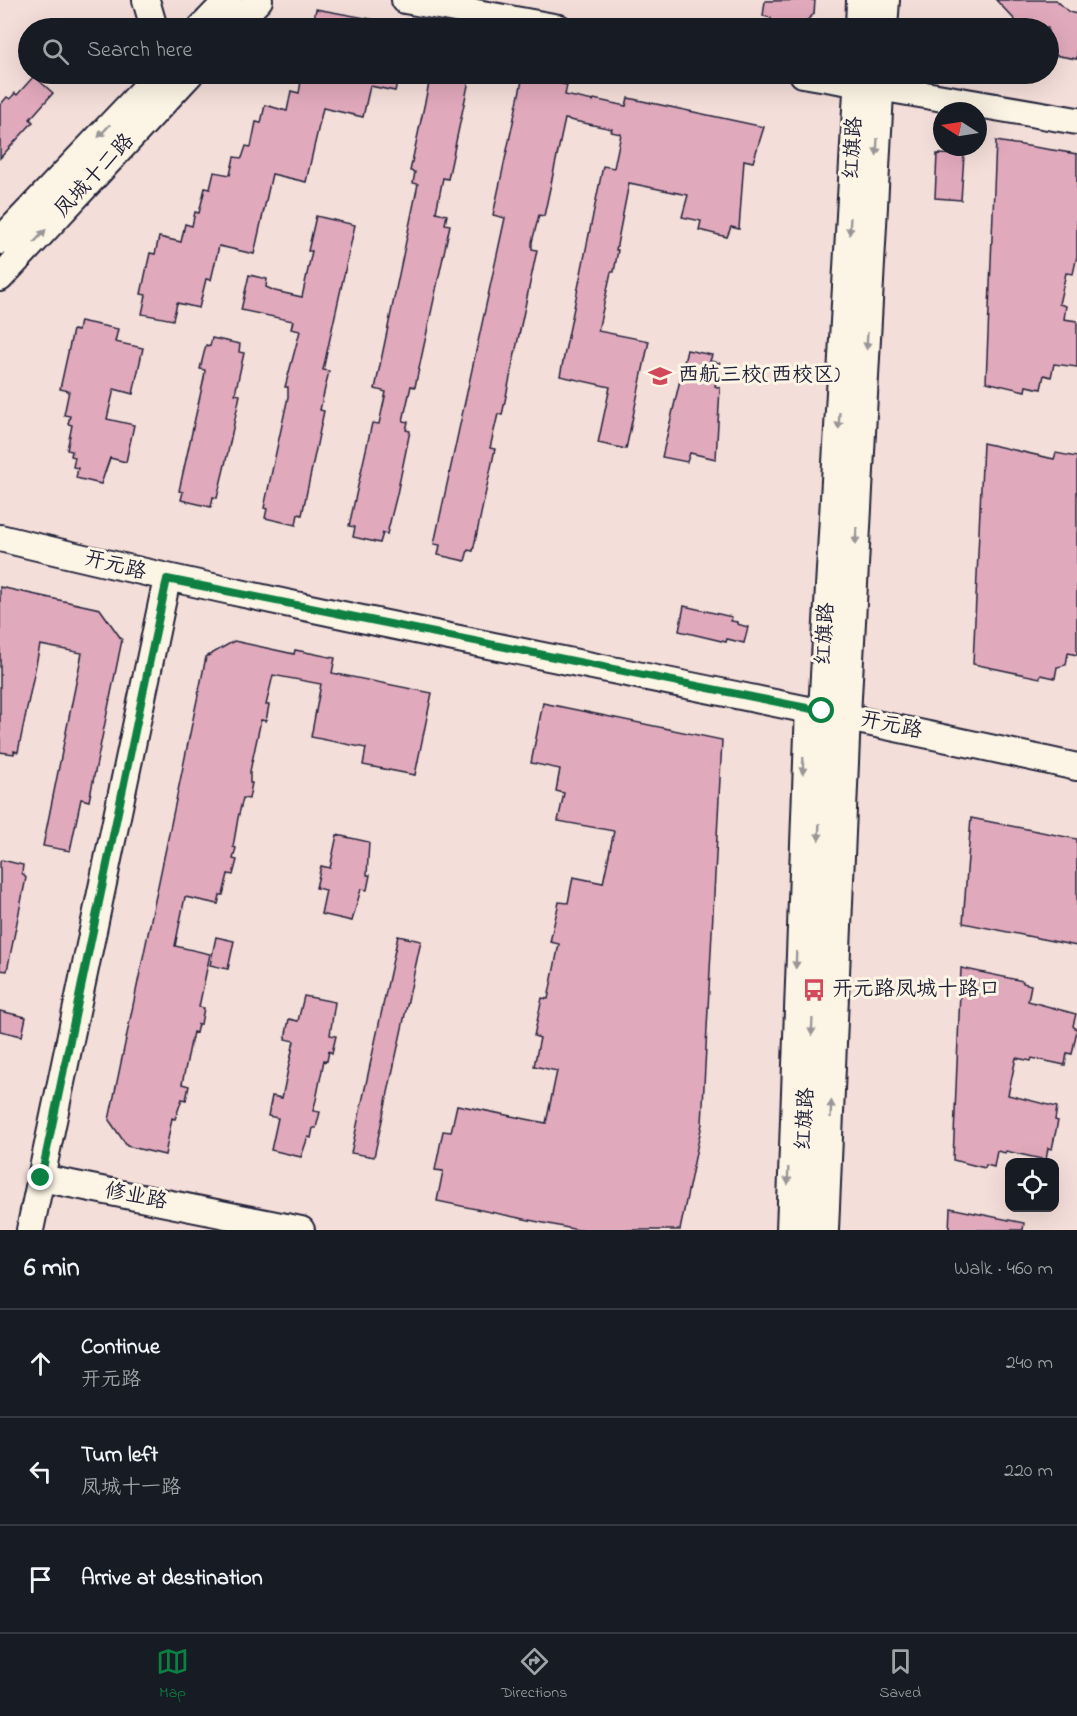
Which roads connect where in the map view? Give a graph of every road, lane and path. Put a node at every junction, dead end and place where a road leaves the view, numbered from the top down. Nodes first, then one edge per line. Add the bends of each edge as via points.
1 (146, 0) edge
2 (228, 0) edge
3 (259, 0) edge
4 (405, 0) edge
5 (860, 0) edge
6 (886, 0) edge
7 (151, 18) edge
8 (211, 18) edge
9 (242, 18) edge
10 (504, 18) edge
11 (859, 18) edge
12 (885, 18) edge
13 (139, 84) edge
14 (149, 84) edge
15 (181, 84) edge
16 (869, 84) edge
17 (869, 84) edge
18 (889, 84) edge
19 (131, 102) junction
20 (1077, 121) edge
21 (0, 242) edge
22 (0, 278) edge
23 (0, 538) edge
24 (167, 579) junction
25 (814, 709) junction
26 (847, 716) junction
27 (1077, 767) edge
28 (41, 1178) junction
29 (30, 1230) edge
30 (301, 1230) edge
31 (786, 1230) edge
32 (800, 1230) edge
33 (825, 1230) edge

1 - 7 street
2 - 8 street
3 - 9 street
4 - 10 street
5 - 11 street
6 - 12 street
13 - 19 street
14 - 19 street, 凤城十二路
22 -> 15 street, 凤城十二路
16 -> 25 street, 红旗路
17 -> 26 street, 红旗路
18 - 20 street
19 -> 21 street, 凤城十二路
23 - 24 street, 开元路
24 - 25 street, 开元路
24 - 28 street
25 - 26 street, 开元路
25 -> 31 street
25 -> 32 street, 红旗路 via 816,953
26 - 27 street, 开元路
33 -> 26 street, 红旗路
28 - 29 street
28 - 30 street, 修业路

